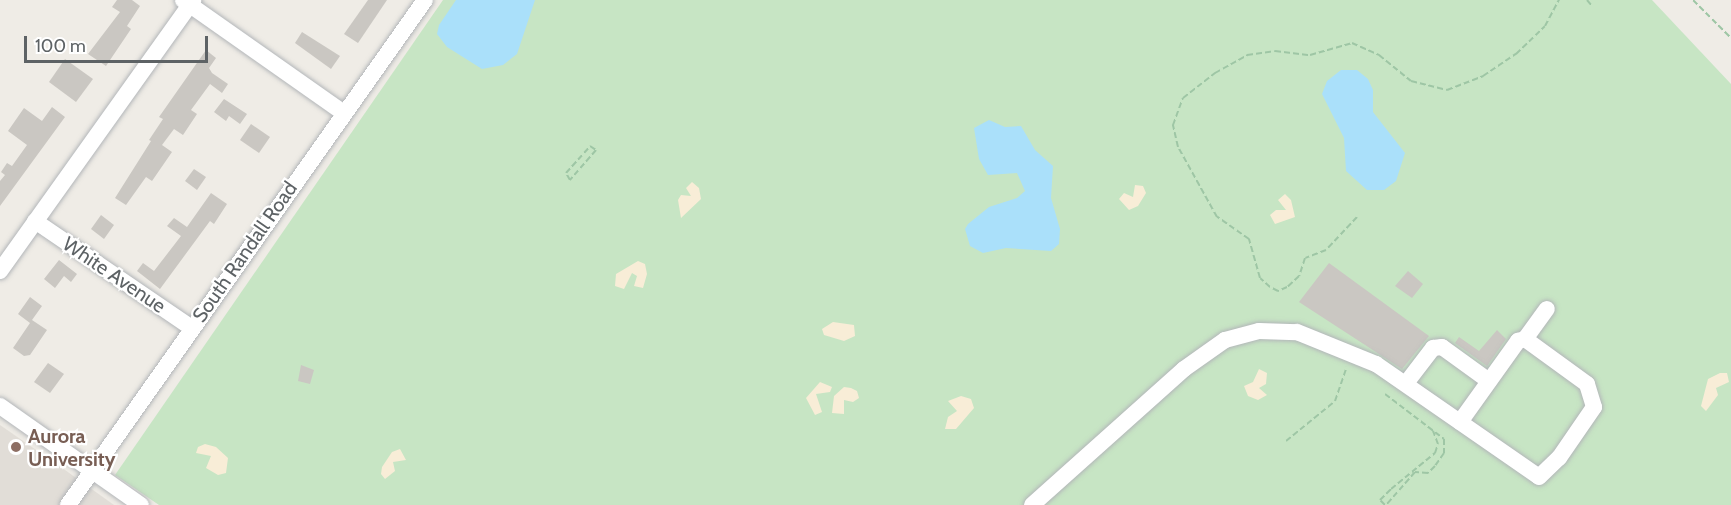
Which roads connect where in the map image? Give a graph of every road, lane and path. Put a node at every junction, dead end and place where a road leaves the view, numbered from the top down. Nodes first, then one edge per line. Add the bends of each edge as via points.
1 (424, 0) edge
2 (1559, 0) edge
3 (1587, 0) edge
4 (1693, 0) edge
5 (189, 2) edge
6 (1592, 6) dead end
7 (1731, 38) edge
8 (344, 113) junction
9 (570, 180) joint
10 (1357, 217) dead end
11 (35, 221) junction
12 (0, 271) edge
13 (1547, 309) dead end
14 (192, 328) junction
15 (1525, 339) junction
16 (1350, 362) dead end
17 (1489, 381) junction
18 (1407, 382) junction
19 (1384, 394) dead end
20 (0, 406) edge
21 (1460, 422) junction
22 (1431, 429) junction
23 (1286, 441) dead end
24 (90, 470) junction
25 (68, 505) edge
26 (141, 505) edge
27 (1032, 505) edge
28 (1385, 505) edge

1 - 8 street, South Randall Road
2 - 10 path via 1545,26 1516,54 1483,76 1447,90 1412,81 1379,55 1352,43 1310,55 1275,51 1247,55 1215,73 1183,99 1173,125 1178,147 1217,217 1249,239 1260,278 1270,287 1278,291 1287,287 1299,276 1305,258 1326,250
3 - 6 path
4 - 7 path
5 - 8 street
5 - 11 street
8 - 14 street, South Randall Road
9 - 9 path via 596,150 594,146 566,173
11 - 12 street
11 - 14 street, White Avenue
13 - 15 street
14 - 24 street, South Randall Road
15 - 17 street via 1518,341
15 - 21 street via 1587,384 1594,407 1559,458 1539,477
16 - 23 path via 1335,401
17 - 18 street via 1442,347 1432,348
17 - 21 street
18 - 21 street
18 - 27 street via 1376,364 1297,332 1259,331 1225,340 1184,369
19 - 22 path
20 - 24 street
22 - 28 path via 1438,444 1435,453 1380,500
22 - 28 path via 1444,439 1444,453 1428,473 1418,470 1410,476
24 - 25 street, South Randall Road
24 - 26 street

